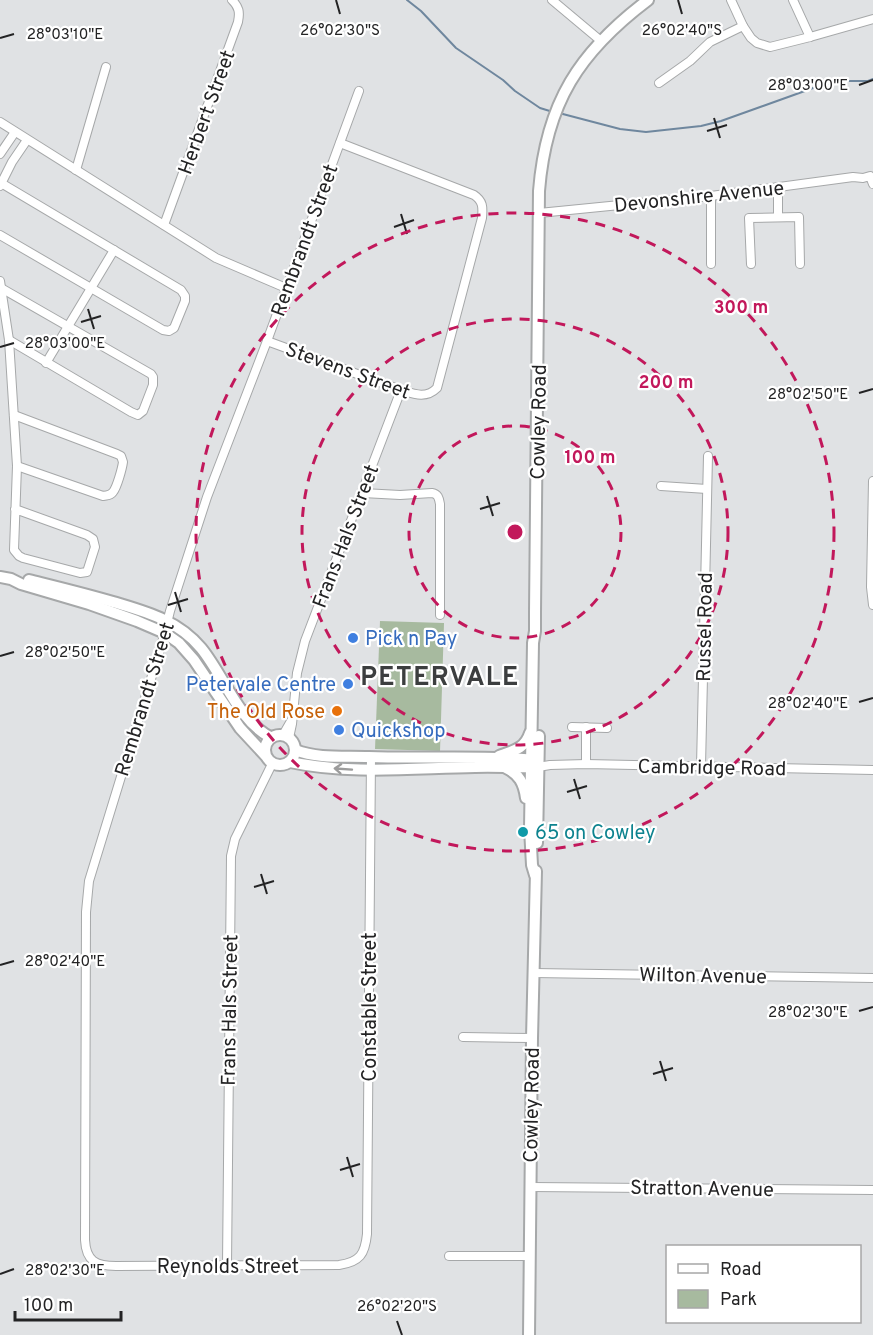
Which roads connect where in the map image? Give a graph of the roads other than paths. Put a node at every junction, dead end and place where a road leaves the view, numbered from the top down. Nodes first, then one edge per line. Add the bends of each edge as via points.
1 (232, 0) edge
2 (552, 0) edge
3 (648, 0) edge
4 (731, 0) edge
5 (793, 0) edge
6 (873, 19) edge
7 (742, 26) junction
8 (810, 38) junction
9 (600, 41) junction
10 (106, 67) dead end
11 (660, 83) dead end
12 (359, 91) dead end
13 (0, 122) edge
14 (15, 132) junction
15 (27, 140) junction
16 (340, 143) junction
17 (0, 154) edge
18 (76, 170) junction
19 (873, 184) edge
20 (1, 185) edge
21 (778, 187) junction
22 (711, 196) junction
23 (539, 213) junction
24 (778, 217) junction
25 (164, 225) junction
26 (0, 235) edge
27 (114, 250) junction
28 (711, 264) dead end
29 (751, 264) dead end
30 (800, 264) dead end
31 (1, 284) edge
32 (92, 287) junction
33 (286, 288) junction
34 (69, 326) junction
35 (9, 340) junction
36 (267, 341) junction
37 (46, 363) junction
38 (401, 390) junction
39 (14, 415) junction
40 (708, 456) dead end
41 (17, 466) junction
42 (873, 481) edge
43 (662, 486) dead end
44 (708, 489) junction
45 (363, 493) junction
46 (15, 509) junction
47 (6, 578) edge
48 (873, 605) edge
49 (440, 615) dead end
50 (168, 621) junction
51 (535, 631) junction
52 (165, 633) junction
53 (532, 725) junction
54 (572, 728) dead end
55 (586, 728) junction
56 (607, 728) dead end
57 (286, 736) junction
58 (270, 737) junction
59 (295, 750) junction
60 (371, 757) junction
61 (493, 758) junction
62 (268, 759) junction
63 (290, 762) junction
64 (534, 764) junction
65 (586, 764) junction
66 (503, 766) junction
67 (701, 766) junction
68 (371, 770) junction
69 (873, 770) edge
70 (530, 828) junction
71 (535, 875) junction
72 (534, 973) junction
73 (873, 978) edge
74 (463, 1037) dead end
75 (532, 1038) junction
76 (531, 1187) junction
77 (873, 1190) edge
78 (361, 1256) joint
79 (449, 1256) dead end
80 (530, 1256) junction
81 (93, 1262) joint
82 (227, 1266) junction
83 (529, 1335) edge

1 - 25 street, Herbert Street via 240,10 238,22
2 - 9 street
3 - 9 street, Cowley Road
4 - 7 street
5 - 8 street
6 - 8 street
7 - 8 street via 763,46
7 - 11 street via 710,42
9 - 23 street, Cowley Road via 577,69 553,120 544,148
10 - 18 street
12 - 16 street, Rembrandt Street
13 - 14 street
14 - 15 street
14 - 17 street
15 - 18 street
15 - 20 street
16 - 33 street, Rembrandt Street
16 - 38 street, Stevens Street via 474,195 482,202 482,218 437,388 418,395
18 - 25 street
19 - 21 street, Devonshire Avenue via 870,176
20 - 27 street
21 - 22 street, Devonshire Avenue
21 - 24 street
22 - 23 street, Devonshire Avenue
22 - 28 street
23 - 51 street, Cowley Road
24 - 29 street via 749,218
24 - 30 street via 799,217
25 - 33 street via 216,258
26 - 32 street
27 - 32 street
27 - 32 street via 183,293 185,301 174,328 163,330
31 - 34 street
31 - 35 street
32 - 34 street
33 - 36 street, Rembrandt Street
34 - 37 street
34 - 37 street via 151,374 153,385 143,411 138,415 131,412
35 - 37 street
35 - 39 street
36 - 38 street, Stevens Street
36 - 50 street, Rembrandt Street via 207,497
38 - 45 street, Frans Hals Street
39 - 41 street
39 - 41 street via 117,454 123,462 113,492 103,496
40 - 44 street, Russel Road
41 - 46 street
42 - 48 street
43 - 44 street
44 - 67 street, Russel Road
45 - 49 street via 438,496
45 - 57 street, Frans Hals Street via 303,648
46 - 46 street via 14,550 19,556 87,572 93,539
47 - 50 street via 71,590
47 - 52 street
50 - 52 street, Rembrandt Street
50 - 58 street via 200,646 248,718
51 - 53 street, Cowley Road
51 - 64 street, Cowley Road via 538,642
52 - 62 street via 186,649 240,728
52 - 81 street, Rembrandt Street via 87,896 85,1240
53 - 61 street via 524,745
53 - 64 street, Cowley Road
54 - 55 street
55 - 56 street
55 - 65 street
57 - 58 street
57 - 59 street
58 - 62 street via 265,745
59 - 60 street, Cambridge Road via 316,756
59 - 63 street
60 - 61 street, Cambridge Road
60 - 68 street, Constable Street
61 - 64 street, Cambridge Road
62 - 63 street via 281,766
62 - 82 street, Frans Hals Street via 231,856
68 -> 63 street, Cambridge Road
64 - 65 street, Cambridge Road
64 - 66 street, Cambridge Road
64 - 70 street, Cowley Road
64 - 71 street, Cowley Road
65 - 67 street, Cambridge Road
66 - 68 street, Cambridge Road
66 - 70 street via 522,781
67 - 69 street, Cambridge Road
68 - 78 street, Constable Street via 367,1234
70 - 71 street, Cowley Road
71 - 72 street, Cowley Road
72 - 73 street, Wilton Avenue
72 - 75 street, Cowley Road
74 - 75 street
75 - 76 street, Cowley Road
76 - 77 street, Stratton Avenue
76 - 80 street, Cowley Road
78 - 82 street, Reynolds Street via 339,1265
79 - 80 street
80 - 83 street, Cowley Road
81 - 82 street, Reynolds Street via 107,1266

